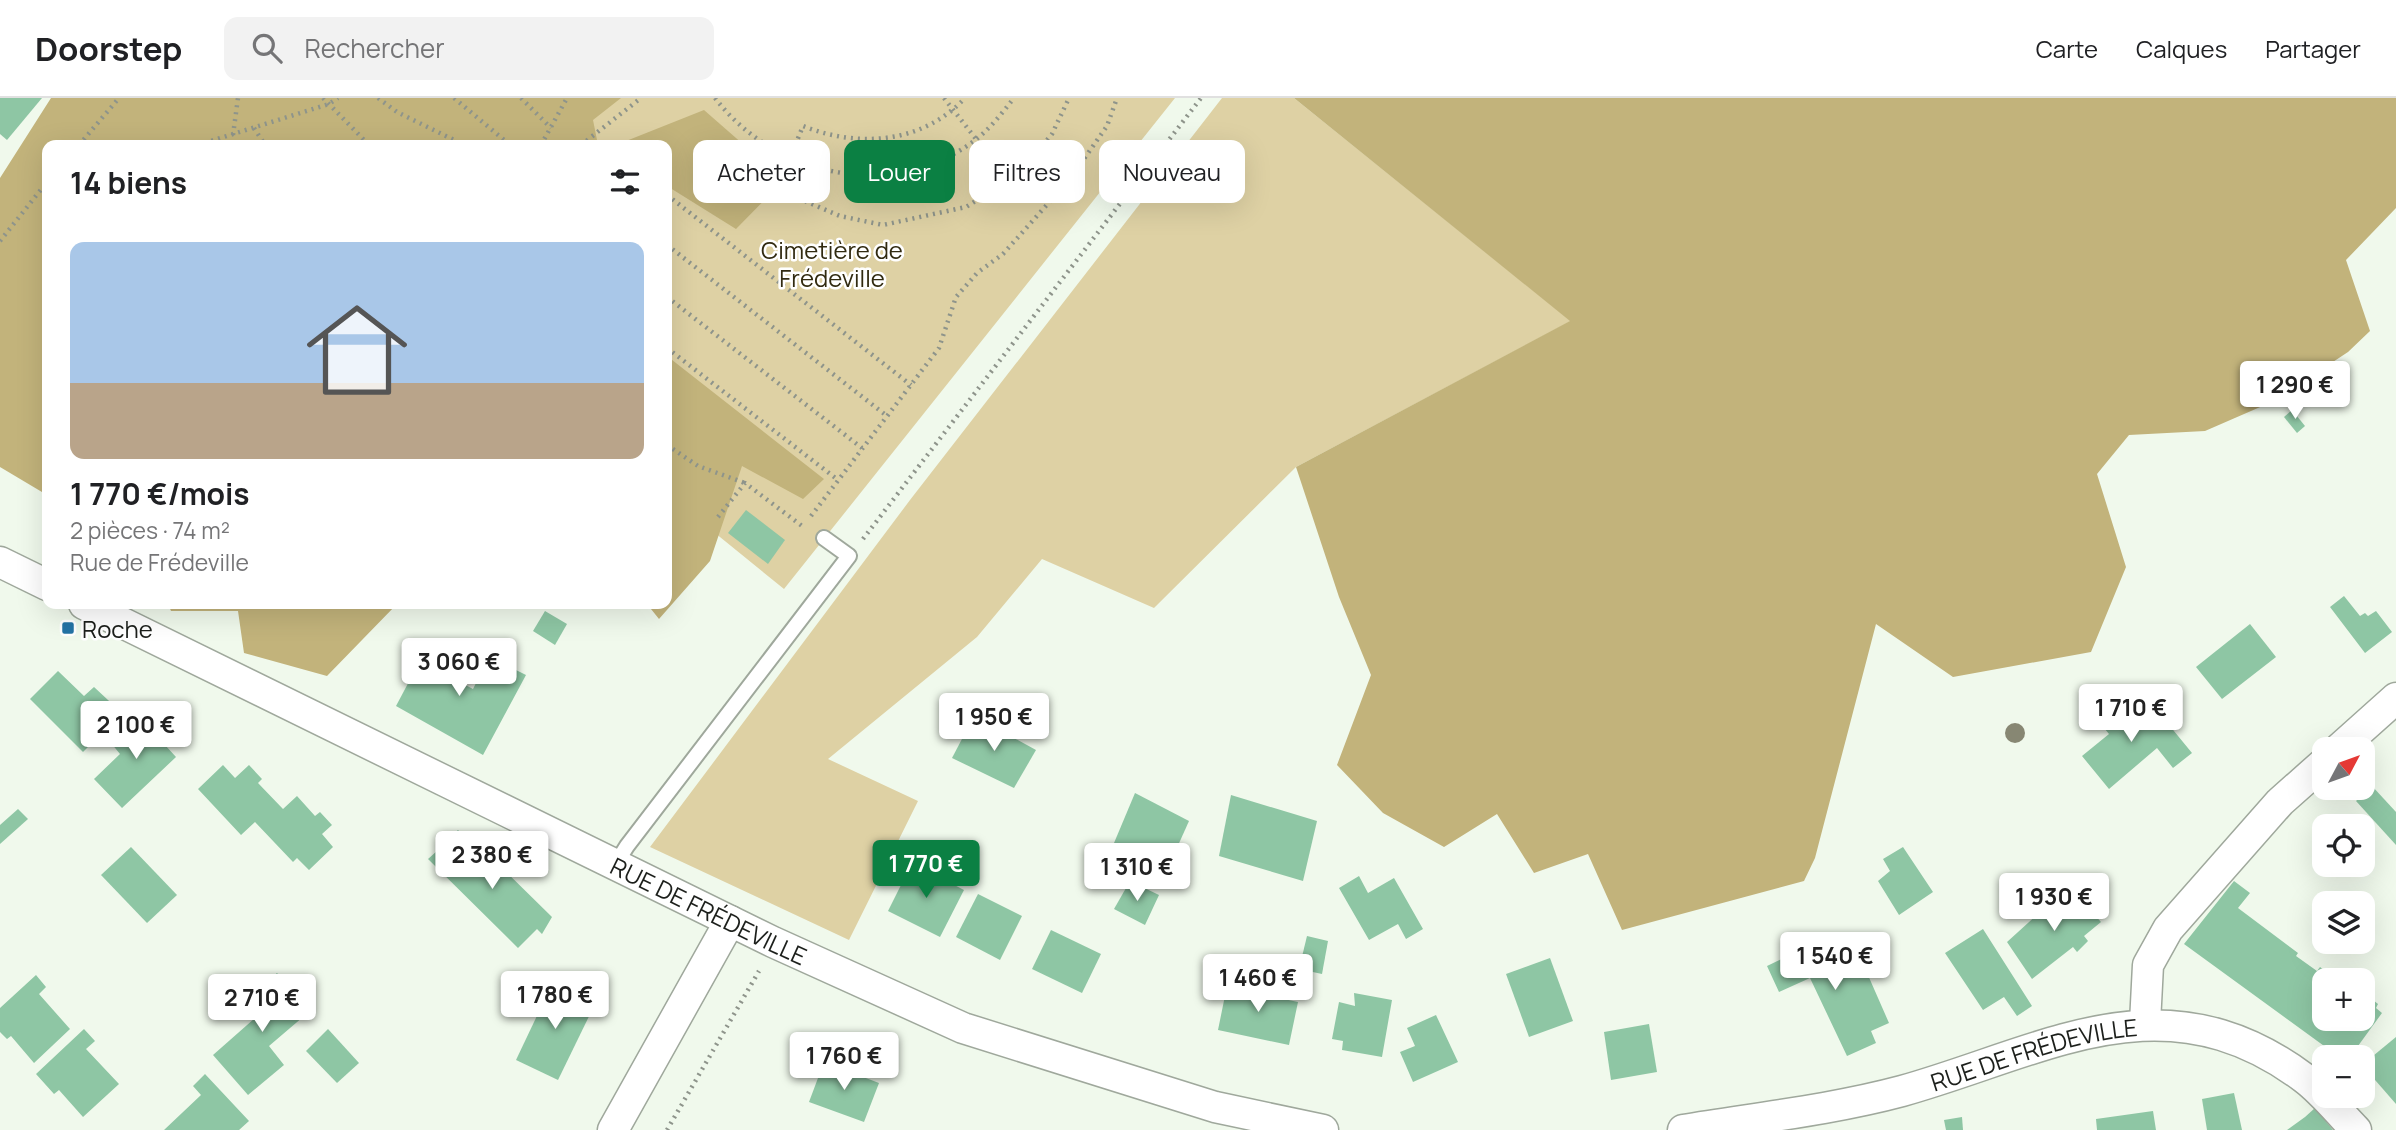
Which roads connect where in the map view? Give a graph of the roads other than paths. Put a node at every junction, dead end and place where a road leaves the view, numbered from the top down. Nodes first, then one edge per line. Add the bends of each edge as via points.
1 (824, 538) road end
2 (0, 562) edge
3 (42, 583) edge
4 (95, 609) edge
5 (2396, 698) edge
6 (2352, 737) edge
7 (2312, 774) edge
8 (615, 865) junction
9 (730, 921) junction
10 (2145, 1023) junction
11 (1778, 1122) edge
12 (613, 1130) edge
13 (1323, 1130) edge
14 (1683, 1130) edge
15 (2356, 1130) edge

1 - 8 lane via 849,556
2 - 3 street
4 - 8 street, RUE DE FRÉDEVILLE
5 - 6 street
7 - 10 street via 2280,803 2168,929 2148,965
8 - 9 street, RUE DE FRÉDEVILLE
9 - 12 street
9 - 13 street, RUE DE FRÉDEVILLE via 963,1028 1215,1107
10 - 11 street, RUE DE FRÉDEVILLE via 2103,1028 1901,1091
10 - 15 street, RUE DE FRÉDEVILLE via 2229,1037 2266,1054 2305,1079
11 - 14 street, RUE DE FRÉDEVILLE

